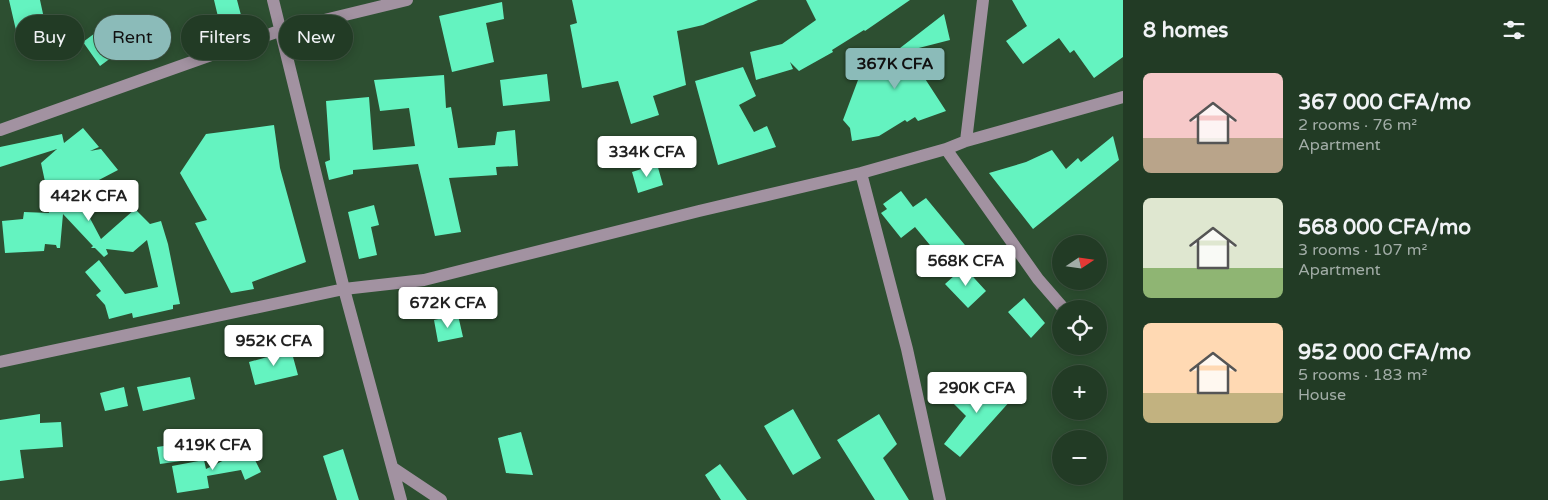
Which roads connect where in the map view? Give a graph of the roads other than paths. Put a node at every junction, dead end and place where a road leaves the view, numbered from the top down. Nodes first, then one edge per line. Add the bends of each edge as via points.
1 (273, 0) edge
2 (407, 0) edge
3 (983, 0) edge
4 (347, 15) edge
5 (279, 32) joint
6 (286, 60) edge
7 (1123, 97) edge
8 (0, 130) edge
9 (966, 141) junction
10 (946, 149) junction
11 (861, 173) junction
12 (344, 290) junction
13 (1056, 300) edge
14 (0, 362) edge
15 (393, 468) junction
16 (401, 500) edge
17 (441, 500) edge
18 (940, 500) edge

1 - 5 street
2 - 4 street
3 - 9 street
5 - 8 street
6 - 12 street
7 - 9 street
9 - 10 street
10 - 11 street
10 - 13 street
11 - 12 street via 424,280
11 - 18 street via 907,349
12 - 14 street
12 - 15 street
15 - 16 street
15 - 17 street

